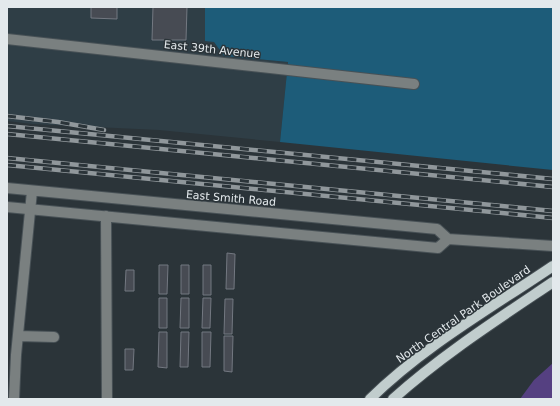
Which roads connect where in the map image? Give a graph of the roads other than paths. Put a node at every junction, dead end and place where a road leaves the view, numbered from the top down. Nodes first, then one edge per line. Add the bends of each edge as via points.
1 (7, 39) edge
2 (414, 84) dead end
3 (7, 188) edge
4 (32, 191) junction
5 (7, 207) edge
6 (30, 209) junction
7 (106, 216) junction
8 (448, 239) junction
9 (553, 246) edge
10 (553, 266) edge
11 (550, 284) edge
12 (18, 336) junction
13 (54, 337) dead end
14 (107, 397) edge
15 (14, 399) edge
16 (370, 399) edge
17 (393, 399) edge

1 - 2 street, East 39th Avenue
3 - 4 street, East Smith Road
4 - 6 street
4 - 8 street, East Smith Road via 437,230
5 - 6 street
6 - 7 street
6 - 12 street
7 - 8 street via 438,248
7 - 14 street
8 - 9 street, East Smith Road
10 - 16 main road, North Central Park Boulevard via 431,348
11 - 17 main road via 480,331 414,380
12 - 13 street
12 - 15 street

